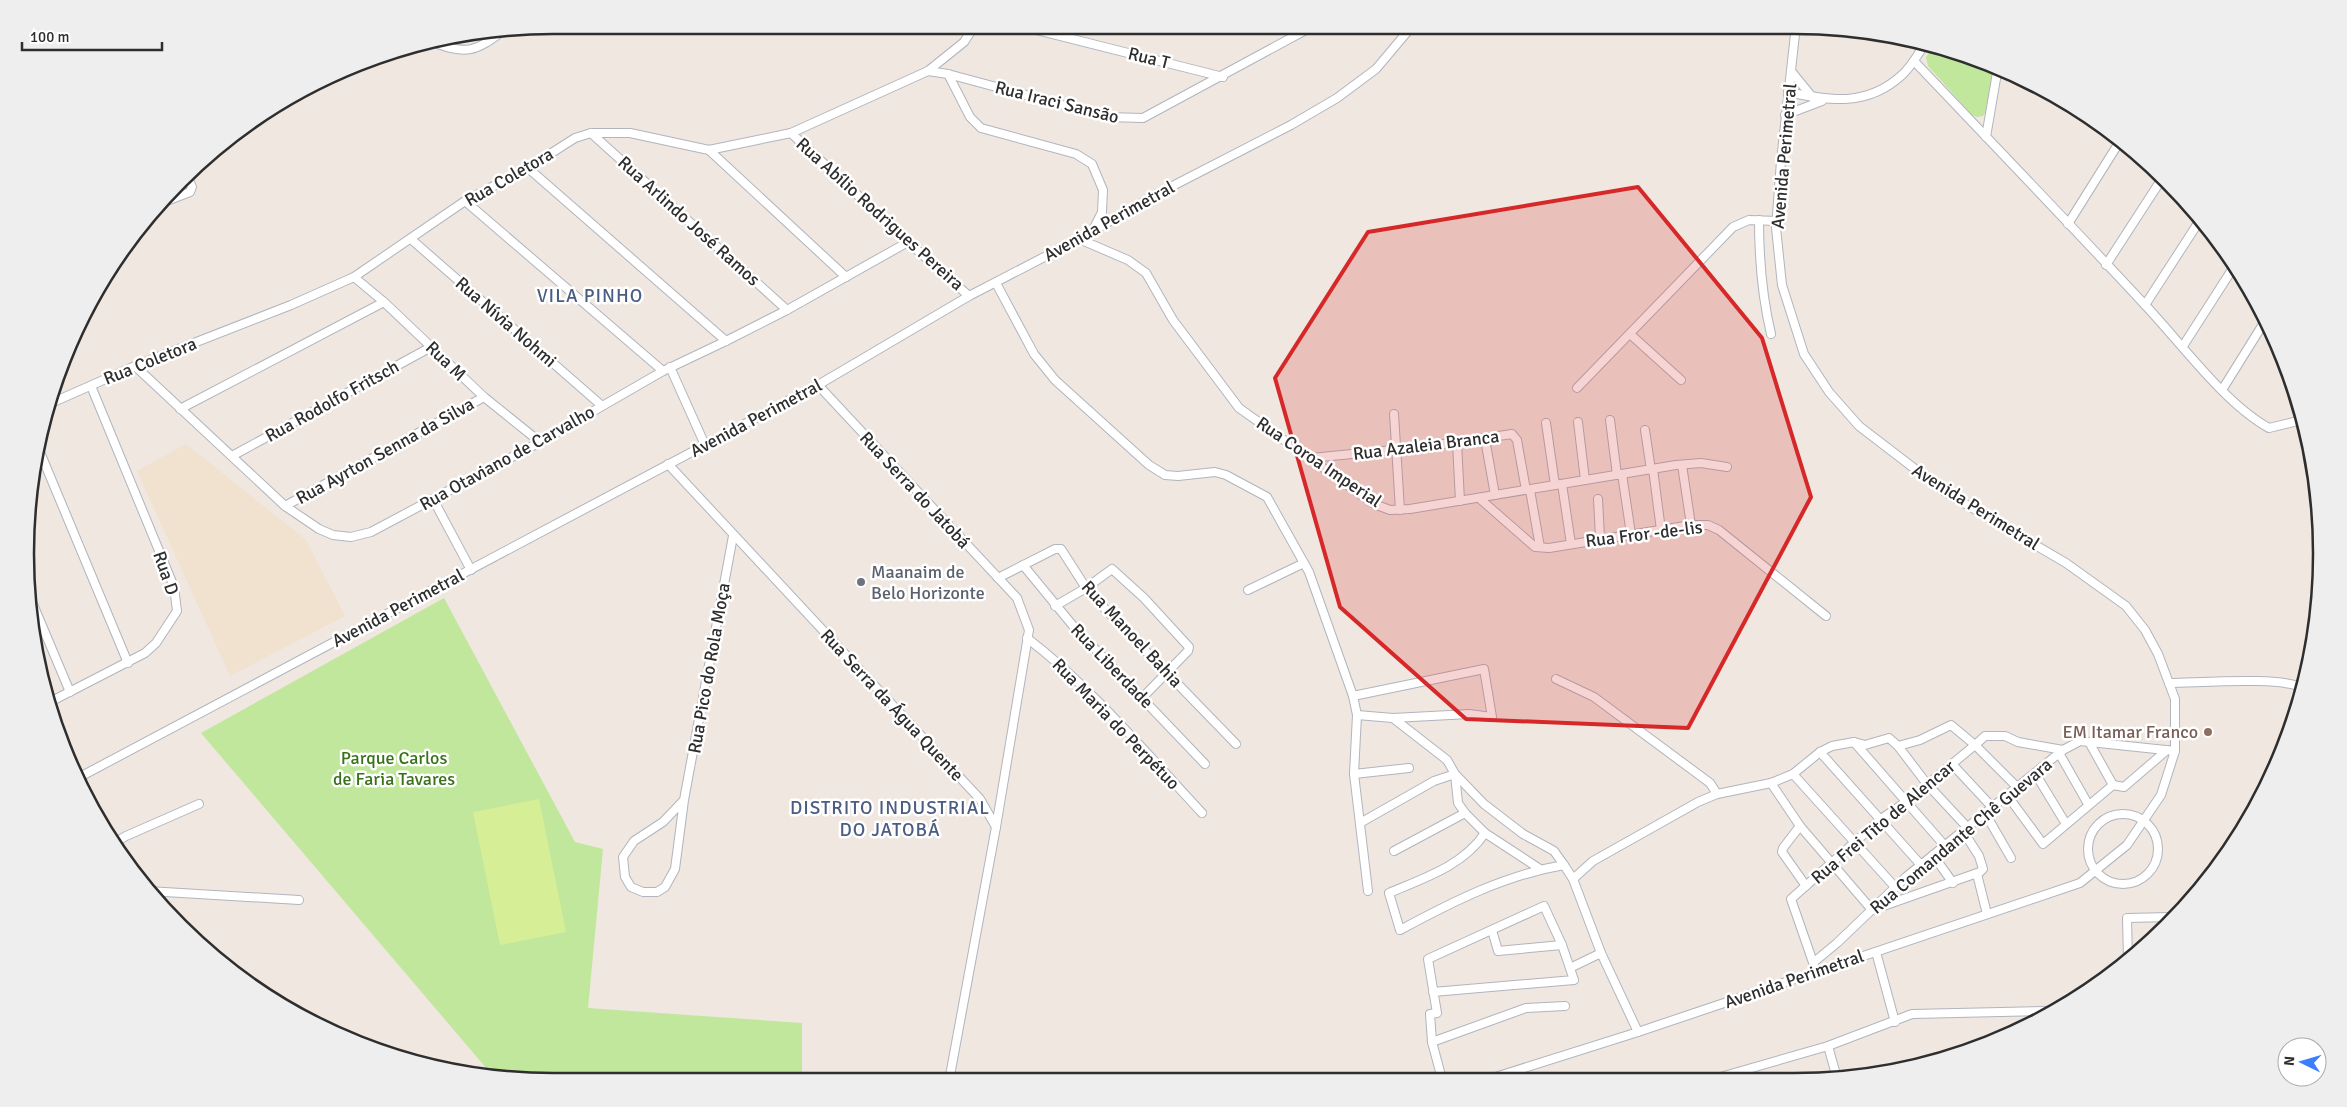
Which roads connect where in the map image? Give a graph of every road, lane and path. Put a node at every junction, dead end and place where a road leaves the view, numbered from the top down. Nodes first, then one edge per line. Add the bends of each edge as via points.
1 (970, 34) edge
2 (1053, 34) edge
3 (1298, 34) edge
4 (1405, 34) edge
5 (1795, 34) edge
6 (494, 37) edge
7 (443, 46) edge
8 (1921, 50) edge
9 (1914, 61) junction
10 (928, 71) junction
11 (1791, 71) junction
12 (948, 74) junction
13 (1223, 76) junction
14 (1998, 76) edge
15 (1788, 92) junction
16 (1813, 98) junction
17 (1824, 100) junction
18 (1785, 115) junction
19 (591, 133) junction
20 (790, 133) junction
21 (1986, 137) junction
22 (2117, 147) edge
23 (709, 150) junction
24 (528, 168) junction
25 (190, 182) edge
26 (2159, 184) edge
27 (175, 198) edge
28 (465, 202) junction
29 (1759, 220) junction
30 (1777, 221) junction
31 (2068, 224) junction
32 (2196, 226) edge
33 (1093, 230) junction
34 (1079, 239) junction
35 (412, 240) junction
36 (908, 242) junction
37 (2106, 265) junction
38 (2231, 273) edge
39 (354, 277) junction
40 (846, 277) junction
41 (996, 282) junction
42 (969, 296) junction
43 (384, 302) junction
44 (2145, 305) junction
45 (787, 310) junction
46 (2262, 328) edge
47 (1630, 334) junction
48 (1771, 334) dead end
49 (726, 341) junction
50 (431, 346) junction
51 (2182, 346) junction
52 (135, 366) junction
53 (667, 369) junction
54 (1681, 380) dead end
55 (818, 385) junction
56 (91, 386) junction
57 (1578, 388) dead end
58 (2222, 390) junction
59 (484, 397) junction
60 (57, 401) edge
61 (601, 405) junction
62 (180, 410) junction
63 (1394, 414) dead end
64 (1610, 420) dead end
65 (2296, 421) edge
66 (1578, 422) dead end
67 (1546, 423) dead end
68 (1645, 430) dead end
69 (1485, 439) junction
70 (540, 442) junction
71 (1457, 443) junction
72 (705, 445) junction
73 (1395, 450) junction
74 (232, 456) junction
75 (1311, 458) junction
76 (43, 460) edge
77 (668, 464) junction
78 (1682, 465) junction
79 (1727, 467) dead end
80 (1652, 469) junction
81 (1619, 475) junction
82 (1586, 480) junction
83 (1559, 485) junction
84 (1528, 490) junction
85 (1495, 496) junction
86 (1479, 498) junction
87 (1598, 498) dead end
88 (433, 499) junction
89 (1460, 501) junction
90 (285, 506) junction
91 (1400, 510) junction
92 (1691, 525) junction
93 (1661, 530) junction
94 (1632, 534) junction
95 (733, 536) junction
96 (1600, 538) junction
97 (1571, 544) junction
98 (1540, 547) junction
99 (1304, 562) junction
100 (1023, 565) junction
101 (471, 570) junction
102 (998, 578) junction
103 (1086, 588) junction
104 (1248, 590) dead end
105 (1055, 606) junction
106 (37, 612) edge
107 (1826, 616) dead end
108 (1027, 638) junction
109 (128, 663) junction
110 (1167, 672) junction
111 (1556, 679) dead end
112 (2169, 683) junction
113 (2297, 685) edge
114 (70, 692) junction
115 (1353, 696) junction
116 (1142, 698) junction
117 (55, 700) edge
118 (1357, 715) junction
119 (1393, 718) junction
120 (1854, 742) junction
121 (2089, 742) junction
122 (1236, 744) dead end
123 (1975, 745) junction
124 (1898, 746) junction
125 (2171, 750) junction
126 (2061, 751) junction
127 (1820, 752) junction
128 (1205, 764) dead end
129 (1952, 764) junction
130 (1409, 768) dead end
131 (2035, 773) junction
132 (1354, 774) junction
133 (1454, 774) junction
134 (1793, 774) junction
135 (83, 775) edge
136 (1771, 783) junction
137 (1928, 784) junction
138 (2113, 785) junction
139 (2017, 787) junction
140 (1716, 794) junction
141 (2007, 795) junction
142 (684, 800) junction
143 (1906, 802) junction
144 (199, 804) dead end
145 (2088, 804) junction
146 (1992, 807) junction
147 (1202, 813) dead end
148 (1465, 813) junction
149 (1985, 813) junction
150 (1881, 819) junction
151 (2144, 821) junction
152 (1360, 823) junction
153 (2066, 824) junction
154 (1800, 826) junction
155 (996, 827) junction
156 (1965, 829) junction
157 (1485, 833) junction
158 (120, 840) edge
159 (1856, 842) junction
160 (1945, 846) junction
161 (1394, 851) dead end
162 (1933, 855) junction
163 (2011, 858) dead end
164 (1831, 862) junction
165 (1564, 865) junction
166 (1921, 865) junction
167 (1540, 869) junction
168 (2096, 872) junction
169 (1979, 873) junction
170 (1573, 879) junction
171 (1953, 884) junction
172 (1806, 886) junction
173 (1895, 887) junction
174 (1368, 891) dead end
175 (160, 893) edge
176 (299, 900) dead end
177 (1872, 910) junction
178 (1987, 914) junction
179 (2165, 917) edge
180 (1492, 930) junction
181 (1562, 946) junction
182 (2128, 951) edge
183 (1876, 952) junction
184 (1601, 953) junction
185 (1814, 962) junction
186 (1570, 968) junction
187 (1816, 971) junction
188 (1433, 992) junction
189 (1565, 1006) dead end
190 (2040, 1011) edge
191 (1895, 1022) junction
192 (1638, 1032) junction
193 (1432, 1042) junction
194 (1828, 1046) junction
195 (1836, 1071) edge
196 (950, 1073) edge
197 (1440, 1073) edge
198 (1508, 1073) edge
199 (1734, 1073) edge

1 - 10 street, Rua Coletora
2 - 13 street, Rua T
3 - 13 street, Rua Iraci Sansão
4 - 33 street, Avenida Perimetral via 1376,69 1337,98
5 - 11 street, Avenida Perimetral
6 - 7 street via 483,46 471,49 454,50
8 - 9 street
9 - 17 street via 1903,74 1874,94 1848,100
9 - 21 street
10 - 12 street, Rua Iraci Sansão
10 - 20 street, Rua Coletora
11 - 15 street, Avenida Perimetral
11 - 16 street
12 - 13 street, Rua Iraci Sansão via 1107,117 1128,119 1143,118
12 - 33 street via 970,117 982,128 1076,154 1092,164 1103,190 1102,212
14 - 21 street
15 - 16 street
15 - 18 street, Avenida Perimetral
16 - 17 street
17 - 18 street
18 - 30 street, Avenida Perimetral
19 - 23 street, Rua Coletora via 630,133
19 - 24 street, Rua Coletora via 575,138
19 - 45 street, Rua Arlindo José Ramos
20 - 23 street, Rua Coletora
20 - 36 street, Rua Abílio Rodrigues Pereira
21 - 31 street
22 - 31 street
23 - 40 street
24 - 28 street, Rua Coletora
24 - 49 street
25 - 27 street via 190,192
26 - 37 street
28 - 35 street, Rua Coletora
28 - 53 street
29 - 30 street
29 - 47 street via 1749,220 1733,227
29 - 48 street via 1760,267
30 - 112 street, Avenida Perimetral via 1782,285 1793,322 1804,354 1829,392 1859,426 1945,492 2066,563 2126,606 2145,630
31 - 37 street
32 - 44 street
33 - 34 street, Avenida Perimetral
34 - 41 street, Avenida Perimetral
34 - 75 street, Rua Coroa Imperial via 1128,260 1146,273 1173,320 1239,408
35 - 39 street, Rua Coletora
35 - 61 street, Rua Nívia Nohmi
36 - 40 street, Rua Otaviano de Carvalho
36 - 42 street, Rua Abílio Rodrigues Pereira
37 - 44 street
38 - 51 street
39 - 43 street, Rua M
39 - 52 street, Rua Coletora via 291,306
40 - 45 street, Rua Otaviano de Carvalho
41 - 42 street, Avenida Perimetral
41 - 99 street via 1034,354 1055,380 1149,465 1165,475 1215,472 1267,497
42 - 55 street, Avenida Perimetral
43 - 50 street, Rua M
43 - 62 street
44 - 51 street
45 - 49 street, Rua Otaviano de Carvalho
46 - 58 street
47 - 54 street
47 - 57 street
49 - 53 street, Rua Otaviano de Carvalho
50 - 59 street, Rua M
50 - 74 street, Rua Rodolfo Fritsch
51 - 58 street
52 - 56 street, Rua Coletora
52 - 62 street, Rua Otaviano de Carvalho
53 - 61 street, Rua Otaviano de Carvalho
53 - 72 street
55 - 72 street, Avenida Perimetral
55 - 102 street, Rua Serra do Jatobá
56 - 60 street, Rua Coletora
56 - 109 street, Rua D via 174,587 177,611 156,643
58 - 65 street via 2269,428
59 - 70 street, Rua M
59 - 90 street, Rua Ayrton Senna da Silva
61 - 70 street, Rua Otaviano de Carvalho
62 - 74 street, Rua Otaviano de Carvalho
63 - 73 street
64 - 81 street
66 - 82 street
67 - 83 street
68 - 80 street
69 - 71 street, Rua Azaleia Branca
69 - 84 street, Rua Azaleia Branca via 1512,434 1517,440
69 - 85 street
70 - 88 street, Rua Otaviano de Carvalho
71 - 73 street, Rua Azaleia Branca
71 - 89 street
72 - 77 street, Avenida Perimetral
73 - 75 street, Rua Azaleia Branca
73 - 91 street
74 - 90 street, Rua Otaviano de Carvalho
75 - 91 street, Rua Coroa Imperial via 1374,504
76 - 109 street
77 - 95 street, Rua Serra da Água Quente
77 - 101 street, Avenida Perimetral
78 - 79 street, Rua Coroa Imperial via 1701,463
78 - 80 street, Rua Coroa Imperial
78 - 92 street
80 - 81 street, Rua Coroa Imperial
80 - 93 street
81 - 82 street, Rua Coroa Imperial
81 - 94 street
82 - 83 street, Rua Coroa Imperial
83 - 84 street, Rua Coroa Imperial
83 - 97 street
84 - 85 street, Rua Coroa Imperial
84 - 98 street
85 - 86 street, Rua Coroa Imperial
86 - 89 street, Rua Coroa Imperial
86 - 98 street via 1535,547
87 - 96 street
88 - 90 street, Rua Otaviano de Carvalho via 371,532 351,536 333,535 319,529
88 - 101 street
89 - 91 street, Rua Coroa Imperial
92 - 93 street, Rua Fror -de-lis
92 - 107 street, Rua Fror -de-lis via 1708,525 1719,530
93 - 94 street, Rua Fror -de-lis
94 - 96 street, Rua Fror -de-lis
95 - 142 street, Rua Pico do Rola Moça
95 - 155 street, Rua Serra da Água Quente via 980,799
96 - 97 street, Rua Fror -de-lis
97 - 98 street, Rua Fror -de-lis
99 - 104 street
99 - 115 street
100 - 102 street, Rua Manoel Bahia
100 - 103 street, Rua Manoel Bahia via 1061,549
100 - 105 street, Rua Liberdade
101 - 135 street, Avenida Perimetral
102 - 108 street, Rua Serra do Jatobá via 1017,598 1029,630
103 - 105 street
103 - 110 street, Rua Manoel Bahia
103 - 110 street via 1112,569 1144,598 1188,644 1188,651
105 - 116 street, Rua Liberdade
106 - 114 street
108 - 147 street, Rua Maria do Perpétuo via 1115,720
108 - 155 street, Rua Serra do Jatobá
109 - 114 street, Rua D
110 - 116 street
110 - 122 street, Rua Manoel Bahia
111 - 140 street via 1594,697 1710,783
112 - 113 street via 2277,682
112 - 125 street, Avenida Perimetral via 2176,699
114 - 117 street, Rua D
115 - 118 street
115 - 119 street via 1484,669 1492,717 1469,714
116 - 128 street, Rua Liberdade
118 - 119 street
118 - 132 street
119 - 133 street via 1447,760
120 - 124 street via 1865,745 1888,738
120 - 127 street
120 - 143 street
121 - 125 street
121 - 126 street via 2080,741
121 - 138 street
123 - 124 street via 1951,725 1920,740
123 - 126 street, Rua Frei Tito de Alencar via 1985,736 2005,736
123 - 129 street, Rua Frei Tito de Alencar
123 - 139 street
124 - 137 street
125 - 138 street via 2124,787
125 - 151 street, Avenida Perimetral via 2161,795
126 - 131 street, Rua Comandante Chê Guevara
126 - 145 street
127 - 134 street
127 - 150 street
129 - 137 street, Rua Frei Tito de Alencar
129 - 146 street
130 - 132 street
131 - 139 street, Rua Comandante Chê Guevara
131 - 153 street
132 - 152 street
133 - 148 street via 1458,803
133 - 152 street via 1434,781
133 - 165 street via 1484,804 1523,834 1554,851
134 - 136 street
134 - 159 street
136 - 140 street
136 - 154 street
137 - 143 street, Rua Frei Tito de Alencar
137 - 156 street
138 - 145 street
139 - 141 street, Rua Comandante Chê Guevara
140 - 170 street via 1593,861
141 - 146 street, Rua Comandante Chê Guevara
141 - 153 street via 2043,844
142 - 142 street, Rua Pico do Rola Moça via 674,869 665,887 657,892 643,892 631,887 625,877 623,857 634,841 663,822
143 - 150 street, Rua Frei Tito de Alencar
143 - 160 street
144 - 158 street
145 - 153 street
146 - 149 street, Rua Comandante Chê Guevara
148 - 157 street
148 - 161 street
149 - 156 street, Rua Comandante Chê Guevara
149 - 163 street
150 - 159 street, Rua Frei Tito de Alencar
150 - 166 street
151 - 168 street, Avenida Perimetral via 2127,845
151 - 168 street via 2120,814 2097,825 2090,836 2088,848 2089,861
151 - 168 street via 2156,840 2155,862 2150,872 2131,884 2120,885 2109,882
152 - 174 street
154 - 164 street
154 - 172 street via 1782,852
155 - 196 street
156 - 160 street, Rua Comandante Chê Guevara
156 - 169 street via 1982,862
157 - 167 street
157 - 167 street via 1462,858 1389,893 1400,930 1451,903
159 - 164 street, Rua Frei Tito de Alencar
159 - 173 street
160 - 162 street, Rua Comandante Chê Guevara
162 - 166 street, Rua Comandante Chê Guevara
162 - 171 street
164 - 172 street, Rua Frei Tito de Alencar
164 - 177 street
165 - 167 street
165 - 170 street
166 - 173 street, Rua Comandante Chê Guevara
168 - 178 street, Avenida Perimetral via 2080,883
169 - 171 street
169 - 178 street
170 - 184 street
171 - 177 street
172 - 185 street, Rua Frei Tito de Alencar via 1791,899
173 - 177 street, Rua Comandante Chê Guevara
175 - 176 street
177 - 185 street, Rua Comandante Chê Guevara
178 - 183 street, Avenida Perimetral
179 - 182 street via 2127,918
180 - 181 street via 1498,951
180 - 181 street via 1544,906
180 - 188 street via 1428,959
181 - 186 street
183 - 187 street, Avenida Perimetral
183 - 191 street
184 - 186 street
184 - 192 street
185 - 187 street
186 - 188 street via 1574,980
187 - 192 street, Avenida Perimetral
188 - 193 street via 1437,1013 1430,1014
189 - 193 street via 1526,1008
190 - 191 street via 1912,1014
191 - 194 street
192 - 198 street, Avenida Perimetral
193 - 197 street
194 - 195 street
194 - 199 street

